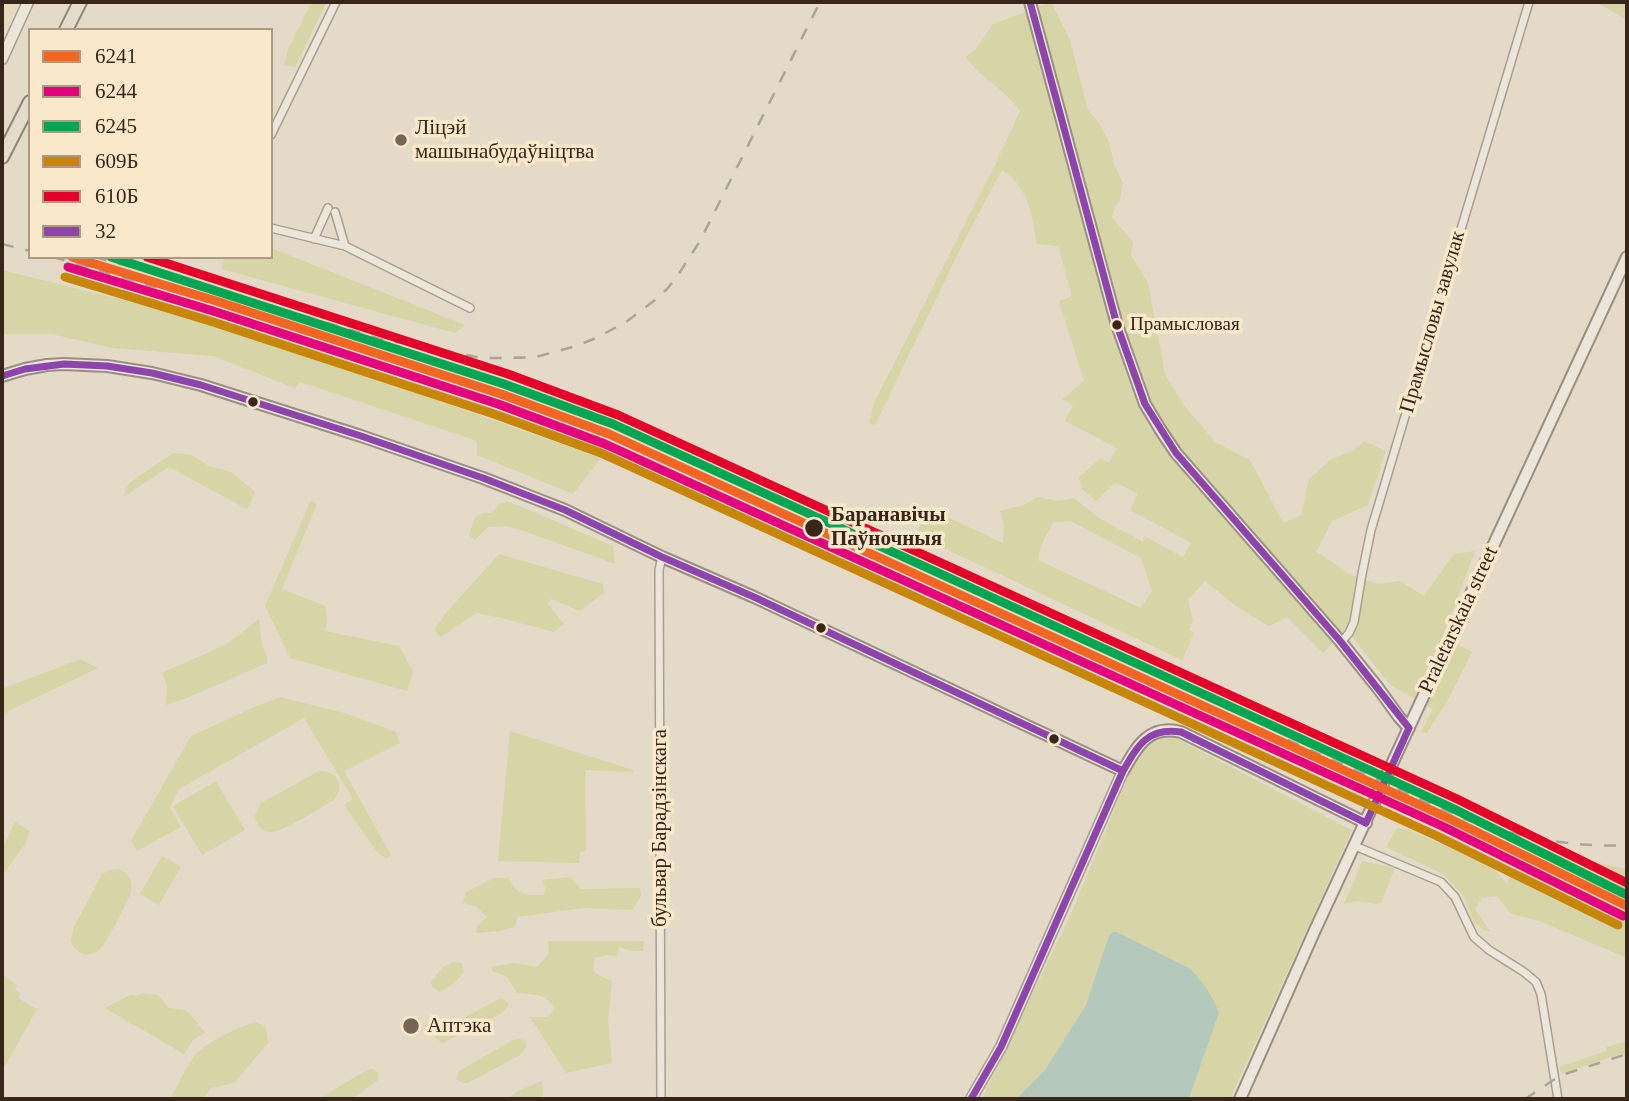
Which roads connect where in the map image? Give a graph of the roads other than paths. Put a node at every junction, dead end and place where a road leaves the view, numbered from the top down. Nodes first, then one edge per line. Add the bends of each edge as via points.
1 (28, 2) edge
2 (80, 2) edge
3 (336, 2) edge
4 (1030, 2) edge
5 (1529, 2) edge
6 (67, 28) edge
7 (2, 60) edge
8 (28, 106) edge
9 (273, 131) edge
10 (2, 157) edge
11 (273, 229) edge
12 (314, 239) junction
13 (345, 246) junction
14 (1627, 257) edge
15 (470, 308) dead end
16 (2, 376) edge
17 (662, 557) junction
18 (1341, 642) junction
19 (1409, 727) junction
20 (1124, 771) junction
21 (1366, 823) junction
22 (1355, 846) junction
23 (661, 1099) edge
24 (971, 1099) edge
25 (1240, 1099) edge
26 (1558, 1099) edge

1 - 7 street
2 - 6 main road
3 - 9 street
4 - 18 main road via 1117,325 1145,404 1176,453
5 - 18 street, Прамысловы завулак via 1371,530 1354,622
8 - 10 main road
11 - 12 street
12 - 13 street
12 - 13 street via 332,210
13 - 15 street
14 - 19 main road, Praletarskaia street
16 - 17 main road via 64,364 107,366 188,381 483,478 565,510
17 - 20 main road
17 - 23 street, бульвар Барадзінскага
18 - 19 main road
19 - 21 main road, Praletarskaia street
20 - 21 main road via 1144,740 1170,729
20 - 24 street via 1001,1047
21 - 22 main road, Praletarskaia street
22 - 25 main road, Praletarskaia street
22 - 26 street via 1441,882 1455,897 1474,937 1536,982

